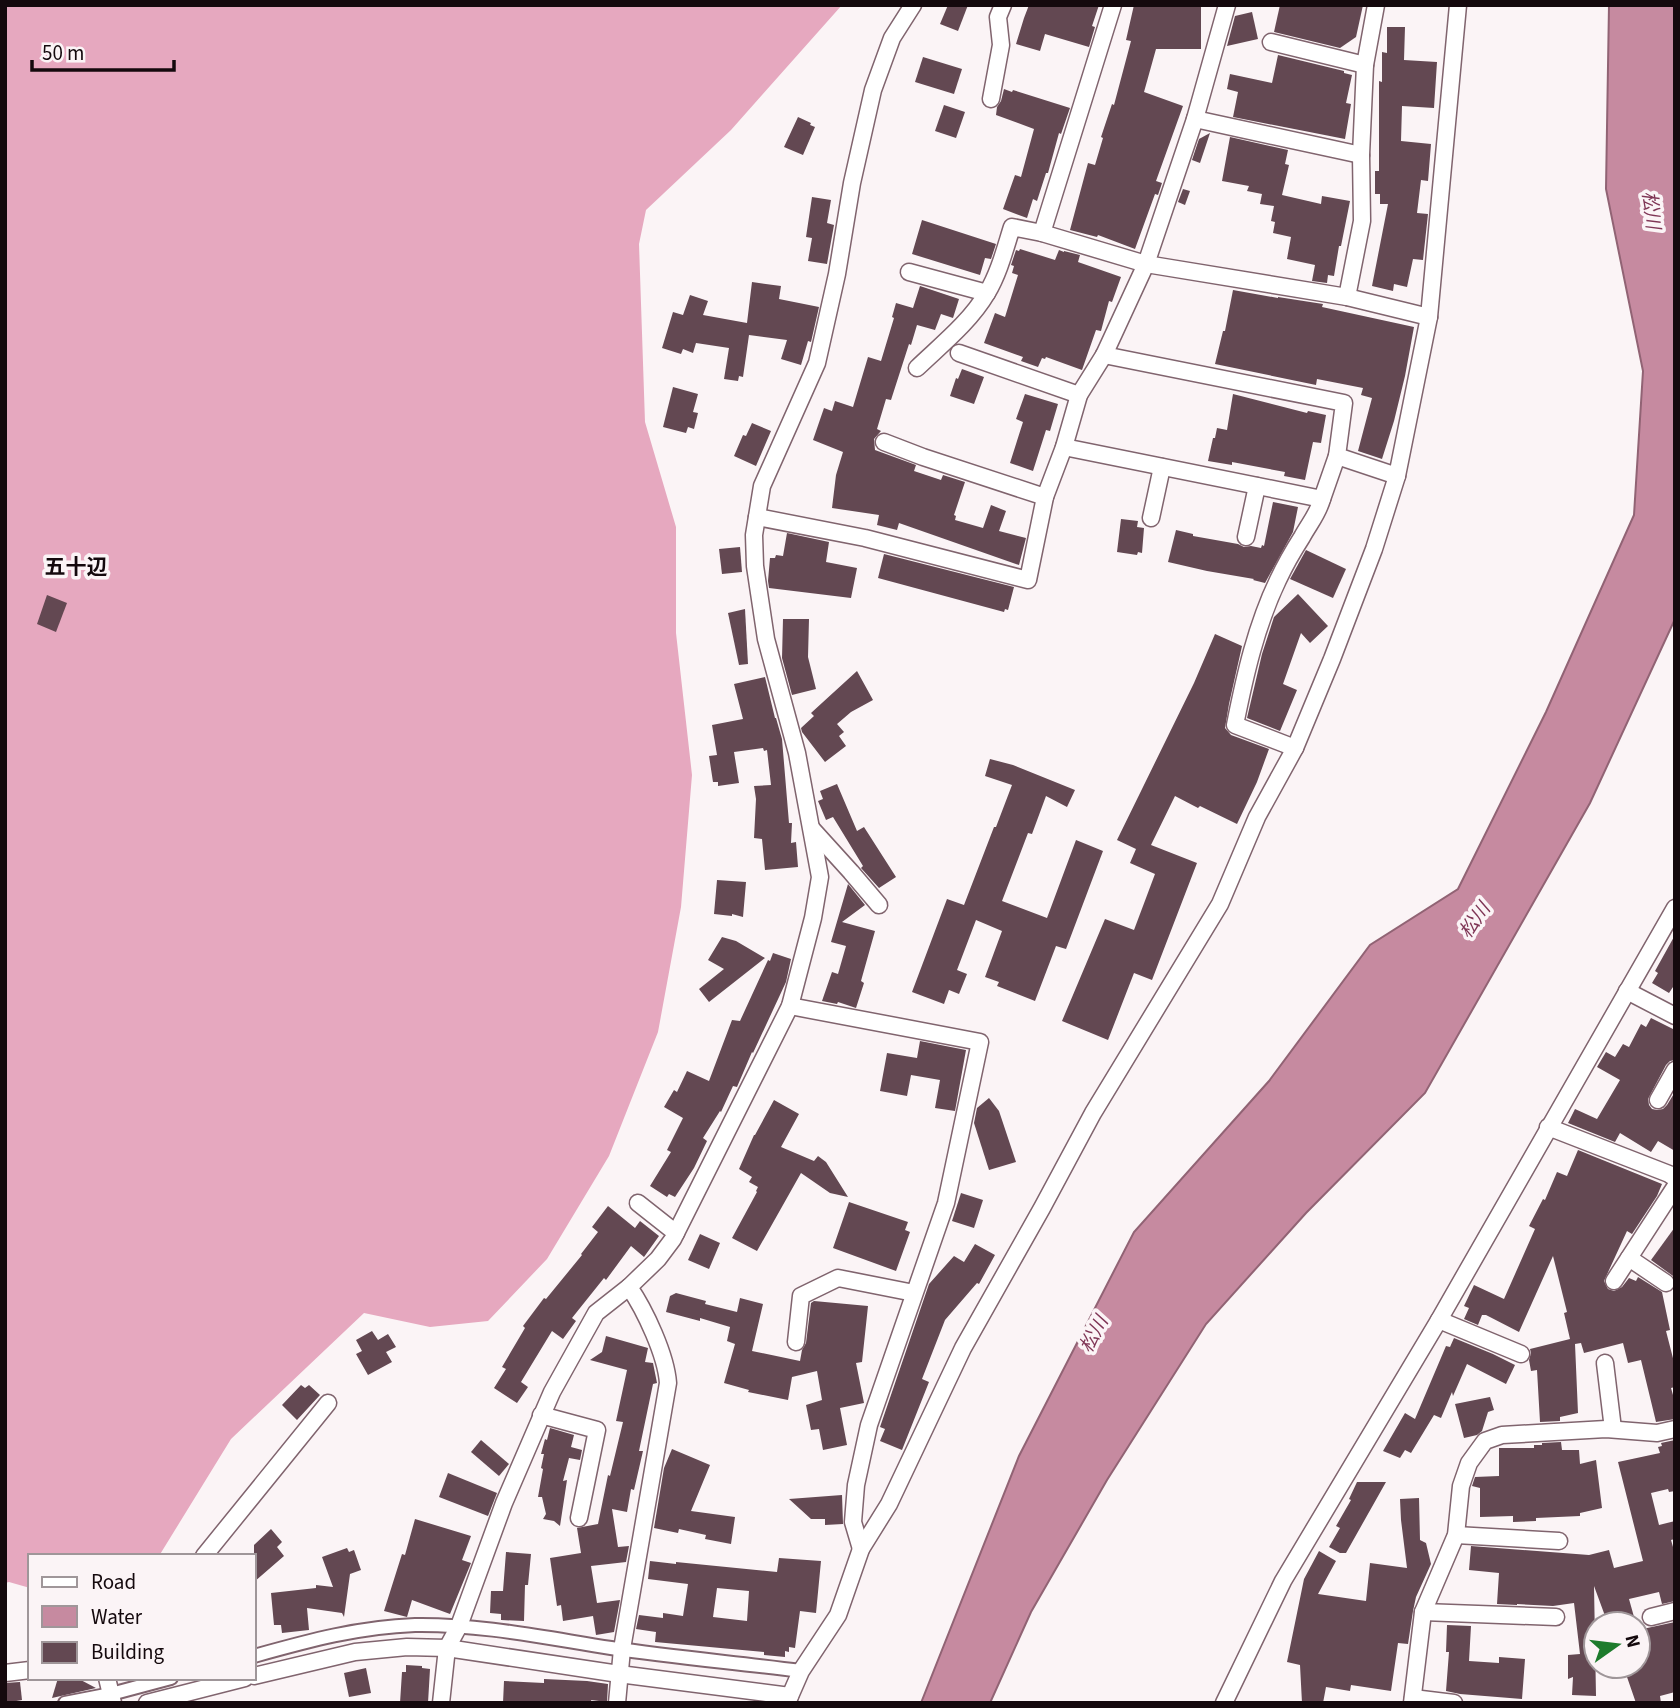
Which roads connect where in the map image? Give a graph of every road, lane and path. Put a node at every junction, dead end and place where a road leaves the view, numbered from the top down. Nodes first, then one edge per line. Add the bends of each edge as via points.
1 (913, 5) edge
2 (1003, 5) edge
3 (1113, 5) edge
4 (1227, 5) edge
5 (1376, 5) edge
6 (1458, 5) edge
7 (1271, 42) dead end
8 (1365, 65) junction
9 (990, 99) dead end
10 (1195, 119) junction
11 (1361, 155) junction
12 (1042, 233) junction
13 (1146, 264) junction
14 (909, 272) dead end
15 (987, 293) junction
16 (1347, 297) junction
17 (1429, 317) junction
18 (959, 353) dead end
19 (1104, 355) junction
20 (917, 368) dead end
21 (1079, 395) junction
22 (884, 442) dead end
23 (1064, 447) junction
24 (1337, 456) junction
25 (1162, 467) junction
26 (1397, 476) junction
27 (1257, 486) junction
28 (1045, 498) junction
29 (1322, 499) junction
30 (757, 517) junction
31 (1152, 518) dead end
32 (1246, 537) dead end
33 (1295, 748) junction
34 (811, 830) junction
35 (879, 905) dead end
36 (1675, 908) edge
37 (1627, 991) junction
38 (790, 1006) junction
39 (1675, 1016) edge
40 (1675, 1070) edge
41 (1658, 1100) dead end
42 (1548, 1127) junction
43 (1675, 1178) edge
44 (1675, 1187) edge
45 (638, 1203) dead end
46 (676, 1233) junction
47 (1629, 1258) junction
48 (1614, 1281) dead end
49 (1666, 1283) dead end
50 (629, 1286) junction
51 (914, 1293) junction
52 (1439, 1320) junction
53 (796, 1342) dead end
54 (1521, 1354) dead end
55 (1605, 1363) dead end
56 (328, 1403) dead end
57 (541, 1415) junction
58 (1613, 1429) junction
59 (1675, 1429) edge
60 (579, 1518) dead end
61 (1456, 1535) junction
62 (1559, 1541) dead end
63 (860, 1549) junction
64 (206, 1554) edge
65 (1675, 1611) edge
66 (1423, 1612) junction
67 (1556, 1617) dead end
68 (1652, 1617) edge
69 (459, 1626) junction
70 (447, 1648) junction
71 (622, 1649) junction
72 (256, 1655) edge
73 (28, 1670) edge
74 (801, 1671) junction
75 (5, 1673) edge
76 (619, 1674) junction
77 (256, 1676) edge
78 (162, 1680) edge
79 (237, 1680) edge
80 (111, 1692) edge
81 (789, 1699) edge
82 (1413, 1700) edge
83 (65, 1703) edge
84 (148, 1703) edge
85 (441, 1703) edge
86 (617, 1703) edge
87 (1224, 1703) edge
88 (1454, 1703) edge

1 - 30 street via 892,38 873,90 817,363 762,486
2 - 9 street
3 - 12 street
4 - 10 street
5 - 8 street
6 - 17 street
7 - 8 street
8 - 11 street
10 - 11 street
10 - 13 street
11 - 16 street via 1362,221
12 - 13 street
12 - 15 street via 1013,227
13 - 16 street
13 - 19 street
14 - 15 street
15 - 20 street
16 - 17 street
17 - 26 street
18 - 21 street
19 - 21 street
19 - 24 street via 1344,403
21 - 23 street
22 - 28 street
23 - 25 street
23 - 28 street
24 - 26 street
24 - 29 street
25 - 27 street
25 - 31 street
26 - 33 street via 1374,549
27 - 29 street
27 - 32 street
28 - 30 street via 1028,580 865,538
29 - 33 street via 1264,613 1235,725
30 - 34 street via 755,566 766,639 797,753
33 - 63 street via 1257,817 1220,904 1093,1113 963,1348 889,1504
34 - 35 street
34 - 38 street via 820,877
36 - 37 street
37 - 39 street
37 - 42 street
38 - 46 street
38 - 51 street via 980,1042 946,1203
40 - 41 street
42 - 43 street
42 - 52 street
44 - 47 street
45 - 46 street
46 - 50 street via 659,1259
47 - 48 street
47 - 49 street
50 - 57 street via 596,1313
50 - 71 street via 667,1367 668,1383
51 - 53 street via 838,1278 801,1296
51 - 63 street via 869,1425 856,1485 853,1522
52 - 54 street
52 - 87 street via 1283,1581
55 - 58 street
56 - 64 street
57 - 60 street via 597,1430
57 - 69 street via 503,1503
58 - 59 street via 1657,1433
58 - 61 street via 1502,1435 1485,1441 1469,1462 1461,1486
61 - 62 street
61 - 66 street
63 - 74 street via 838,1615
65 - 68 street
66 - 67 street
66 - 82 street
69 - 70 street
69 - 71 street
69 - 72 street via 374,1628
70 - 76 street
70 - 77 street via 355,1652
70 - 85 street
71 - 74 street
71 - 76 street
73 - 75 street
74 - 81 street
76 - 81 street
76 - 86 street
78 - 80 street
79 - 84 street
80 - 83 street
82 - 88 street

